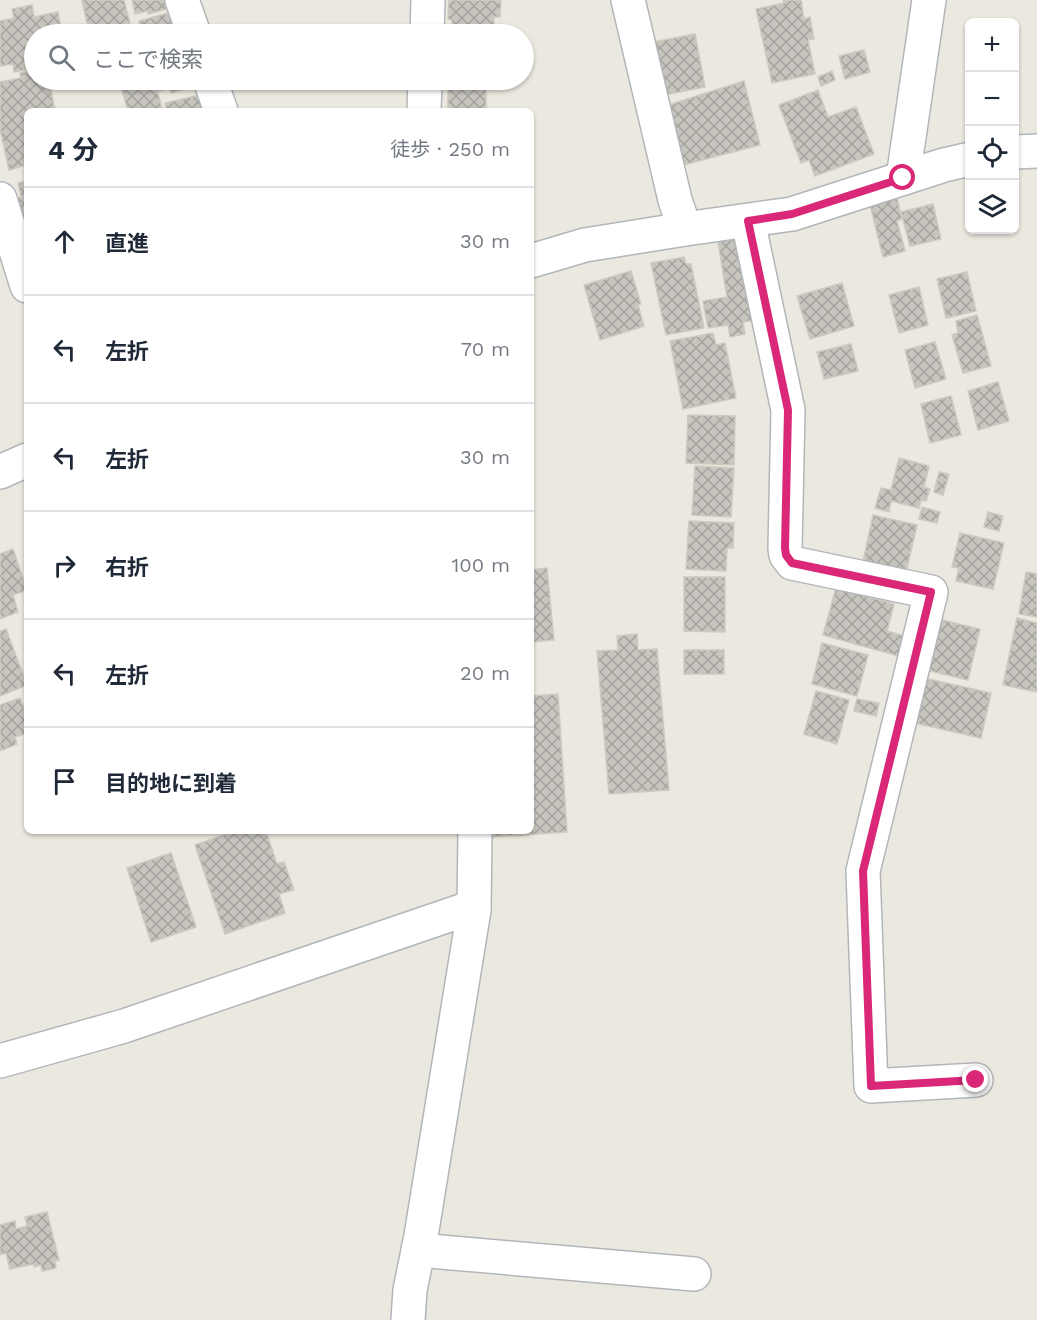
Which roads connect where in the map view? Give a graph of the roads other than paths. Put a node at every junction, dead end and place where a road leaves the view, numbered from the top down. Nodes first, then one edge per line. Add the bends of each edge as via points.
1 (182, 0) edge
2 (428, 0) edge
3 (628, 0) edge
4 (929, 0) edge
5 (190, 24) edge
6 (427, 24) edge
7 (214, 90) edge
8 (425, 90) edge
9 (220, 108) edge
10 (424, 108) edge
11 (1037, 151) edge
12 (1019, 152) edge
13 (965, 160) edge
14 (903, 178) junction
15 (0, 199) edge
16 (748, 221) junction
17 (685, 229) junction
18 (534, 260) edge
19 (24, 276) edge
20 (24, 461) edge
21 (0, 472) edge
22 (475, 834) edge
23 (474, 910) junction
24 (0, 1061) edge
25 (976, 1080) dead end
26 (418, 1250) junction
27 (694, 1274) dead end
28 (408, 1320) edge

1 - 5 street
2 - 6 street
3 - 17 street
4 - 14 street
7 - 9 street
8 - 10 street
11 - 12 street
13 - 14 street
14 - 16 street via 792,214
15 - 19 street
16 - 17 street
16 - 25 street via 788,410 786,555 792,563 931,592 863,871 871,1086
17 - 18 street via 585,245
20 - 21 street
22 - 23 street
23 - 24 street via 461,911 124,1026
23 - 26 street
26 - 27 street
26 - 28 street

